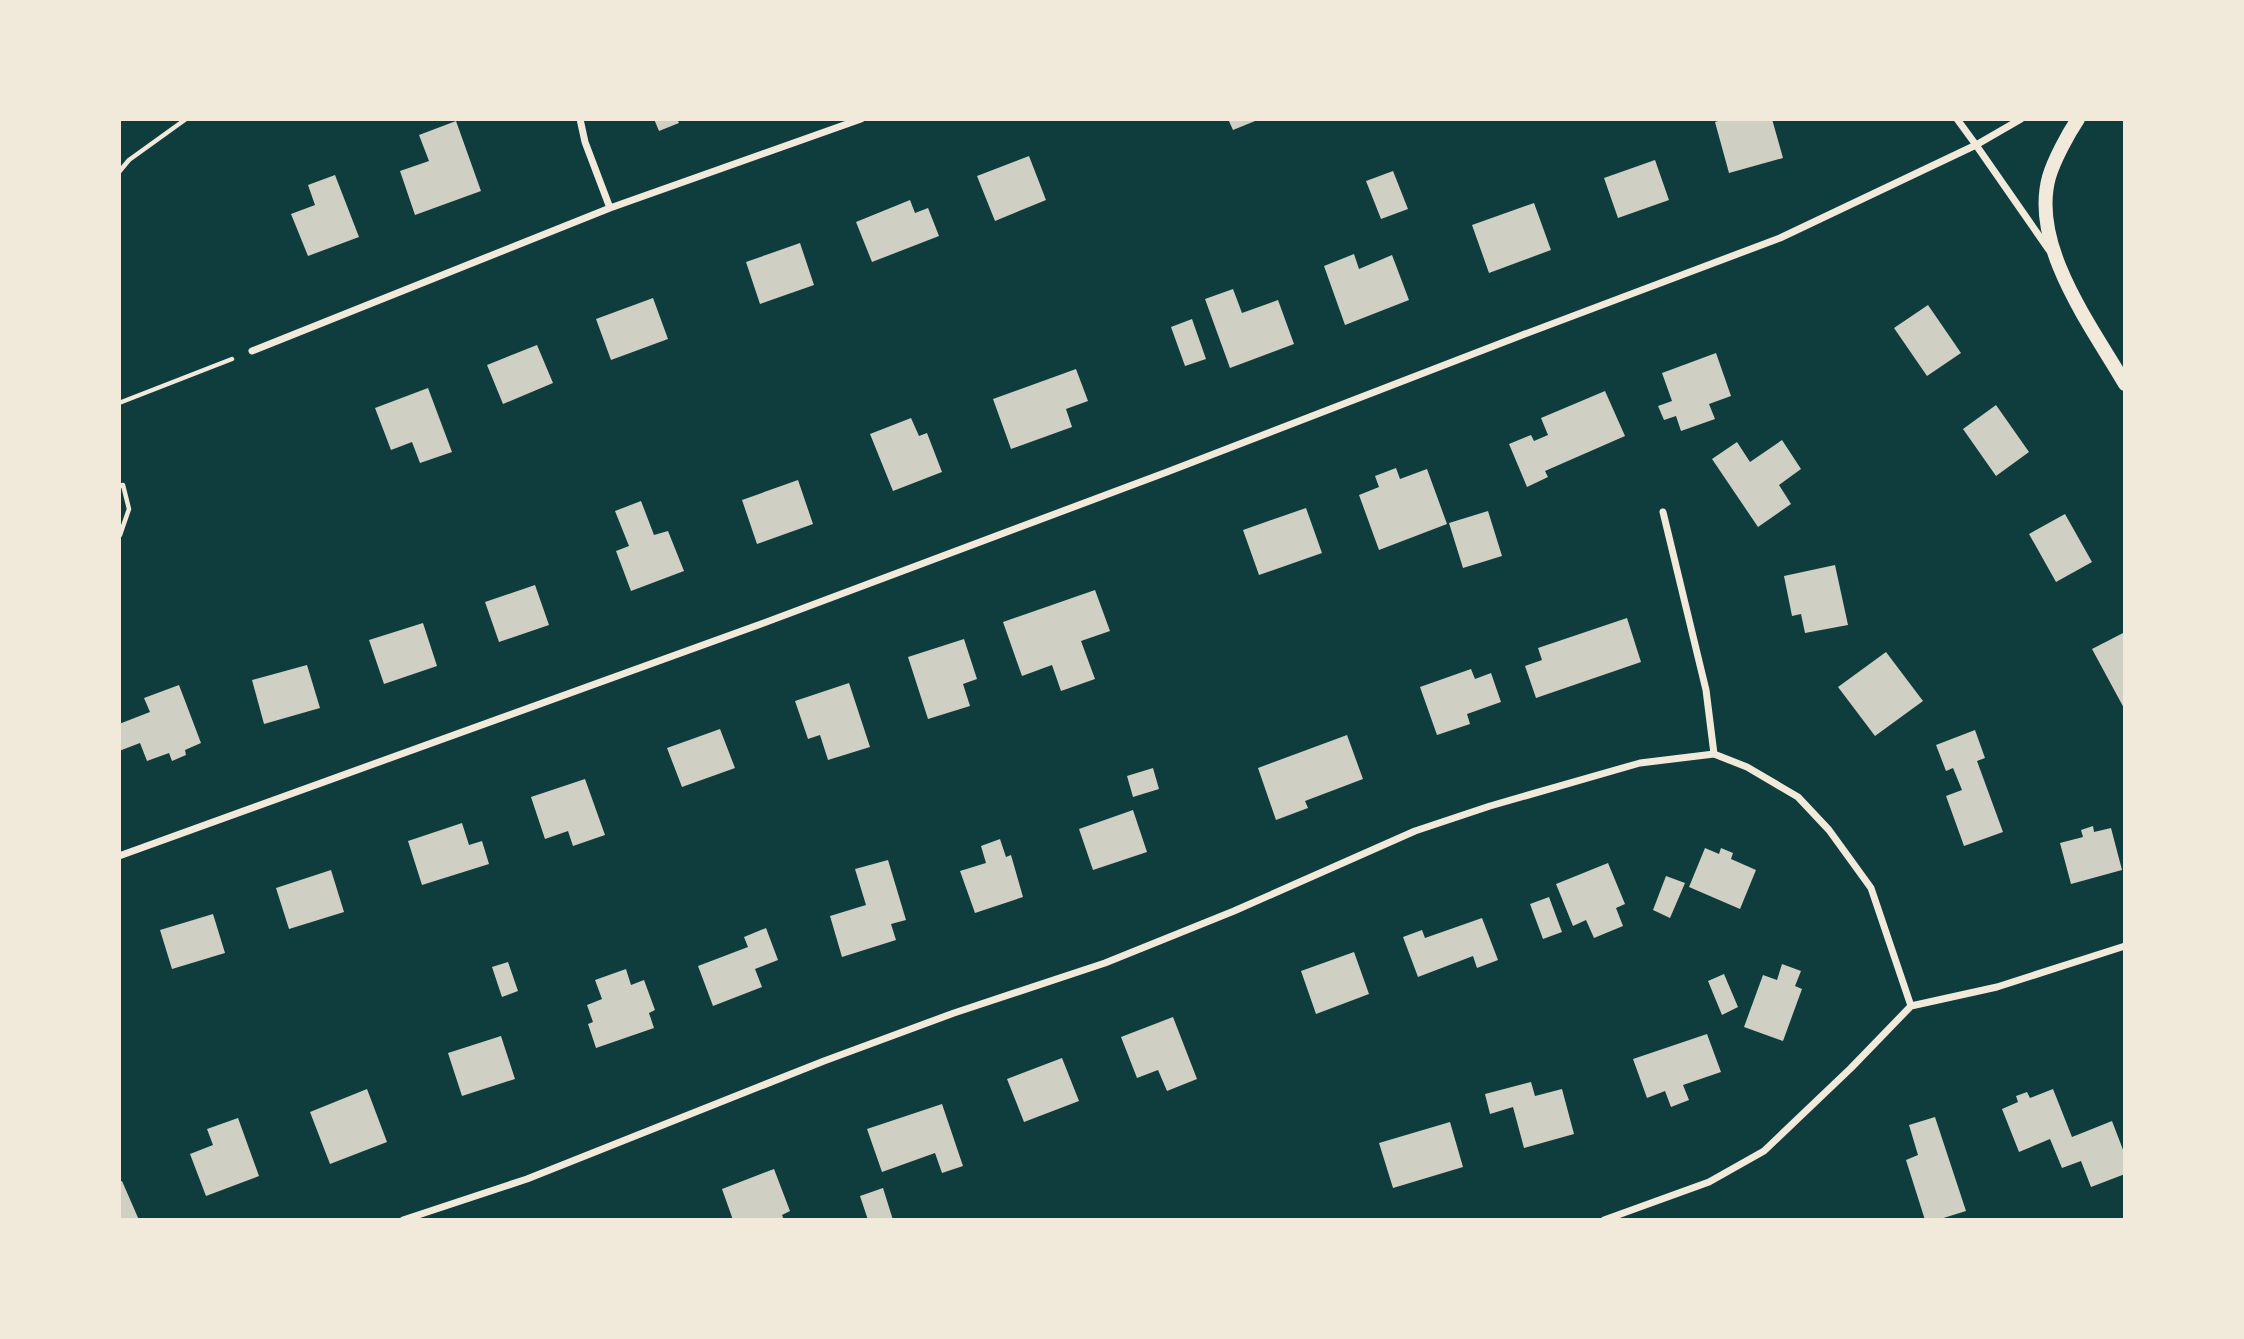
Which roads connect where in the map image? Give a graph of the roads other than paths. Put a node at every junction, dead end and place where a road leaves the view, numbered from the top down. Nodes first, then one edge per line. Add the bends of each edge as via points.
1 (580, 119) edge
2 (861, 119) edge
3 (1957, 119) edge
4 (2021, 119) edge
5 (2078, 119) edge
6 (1976, 145) junction
7 (610, 208) junction
8 (2054, 256) junction
9 (252, 351) road end
10 (2125, 384) edge
11 (1663, 512) dead end
12 (1714, 754) junction
13 (119, 856) edge
14 (2125, 946) edge
15 (1911, 1006) junction
16 (403, 1220) edge
17 (1604, 1220) edge

1 - 7 street via 584,142
2 - 7 street
3 - 6 street
4 - 6 street
5 - 8 main road via 2049,177 2046,218
6 - 8 street
6 - 13 street via 1780,238 761,624
7 - 9 street
8 - 10 main road
11 - 12 street via 1706,690
12 - 15 street via 1798,797 1829,830 1871,887
12 - 16 street via 1640,763 1415,831 1105,962 837,1056 527,1179
14 - 15 street via 1997,988
15 - 17 street via 1764,1151 1709,1182

